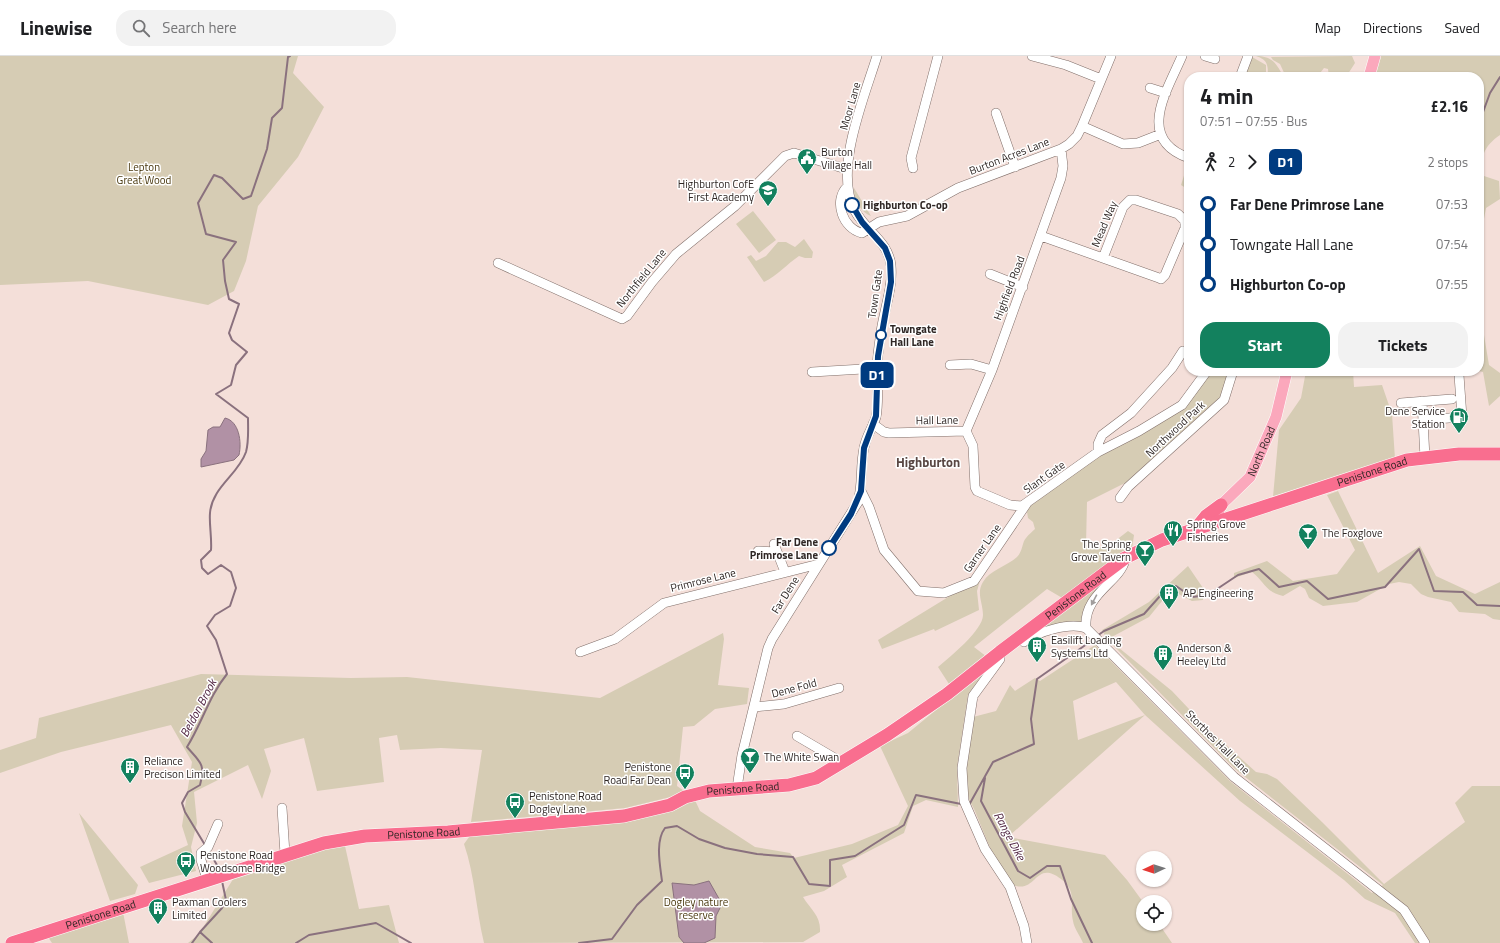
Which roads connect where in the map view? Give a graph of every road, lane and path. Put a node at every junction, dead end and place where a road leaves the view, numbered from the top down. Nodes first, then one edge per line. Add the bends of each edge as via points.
1 (877, 56) edge
2 (938, 56) edge
3 (1032, 56) edge
4 (1111, 56) edge
5 (1182, 56) edge
6 (1205, 56) edge
7 (1248, 56) edge
8 (1376, 56) edge
9 (1215, 59) dead end
10 (1242, 72) edge
11 (1371, 72) edge
12 (1101, 79) junction
13 (1150, 88) dead end
14 (1166, 93) junction
15 (996, 113) dead end
16 (1082, 126) junction
17 (1161, 134) junction
18 (1061, 150) junction
19 (1184, 156) edge
20 (1016, 167) junction
21 (913, 168) dead end
22 (846, 169) junction
23 (847, 187) junction
24 (1184, 220) edge
25 (868, 229) junction
26 (1184, 230) edge
27 (1041, 236) junction
28 (1103, 258) junction
29 (498, 263) dead end
30 (990, 274) dead end
31 (1022, 287) junction
32 (1183, 351) dead end
33 (950, 365) dead end
34 (870, 369) junction
35 (992, 370) junction
36 (812, 372) dead end
37 (1203, 376) edge
38 (1231, 376) edge
39 (1286, 376) edge
40 (1459, 376) edge
41 (1452, 399) dead end
42 (1422, 402) junction
43 (1401, 403) dead end
44 (1423, 420) junction
45 (873, 424) junction
46 (966, 431) junction
47 (1098, 452) junction
48 (1500, 454) edge
49 (1425, 458) junction
50 (861, 491) junction
51 (976, 491) joint
52 (1120, 498) dead end
53 (1027, 503) junction
54 (1221, 505) junction
55 (1220, 520) junction
56 (1196, 528) junction
57 (758, 551) dead end
58 (1125, 558) junction
59 (819, 564) junction
60 (785, 572) junction
61 (1088, 630) junction
62 (580, 652) dead end
63 (1000, 652) junction
64 (839, 688) dead end
65 (754, 707) junction
66 (797, 736) dead end
67 (843, 763) junction
68 (737, 788) junction
69 (282, 808) dead end
70 (218, 824) dead end
71 (285, 854) junction
72 (207, 879) junction
73 (41, 939) edge
74 (12, 943) edge
75 (1027, 943) edge
76 (1425, 943) edge

1 - 22 street, Moor Lane
2 - 21 street via 911,158
3 - 12 street via 1066,65
4 - 12 street, Burton Acres Lane
5 - 14 street
6 - 9 street
7 - 10 street
8 - 11 main road
12 - 16 street, Burton Acres Lane
13 - 14 street
14 - 17 street via 1158,117
15 - 20 street
16 - 17 street via 1123,144 1138,143
16 - 18 street, Burton Acres Lane via 1074,140
17 - 19 street via 1174,151
18 - 20 street, Burton Acres Lane
18 - 27 street, Highfield Road via 1062,172
20 - 25 street, Burton Acres Lane via 958,188 917,212 879,222
22 - 23 street, Moor Lane
22 - 29 street, Northfield Lane via 794,153 784,156 735,206 676,254 622,319
23 - 25 street, Moor Lane via 854,210
23 - 25 street, Moor Lane via 840,200 843,217 850,227 858,232 862,233
24 - 28 street, Mead Way via 1178,214 1130,200 1124,204
25 - 34 street, Town Gate via 885,248 891,268 891,282 881,331
26 - 28 street, Mead Way via 1166,275 1159,278
27 - 28 street
27 - 31 street, Highfield Road
30 - 31 street
31 - 35 street, Highfield Road
32 - 47 street via 1172,368 1131,413 1102,435
33 - 35 street via 971,364
34 - 36 street
34 - 45 street, Town Gate via 877,407
35 - 46 street, Highfield Road
37 - 47 street, Slant Gate via 1182,405
38 - 52 street, Northwood Park via 1224,400 1128,487
39 - 54 main road, North Road via 1276,417 1250,477
40 - 44 street via 1462,417
41 - 42 street
42 - 43 street
42 - 44 street
44 - 49 street
45 - 46 street, Hall Lane via 884,432
45 - 50 street, Far Dene via 864,448
46 - 51 street, Hall Lane via 973,446
47 - 53 street, Slant Gate
48 - 49 highway, Penistone Road via 1459,454
49 - 55 highway, Penistone Road via 1378,468
50 - 53 street, Garner Lane via 884,550 918,590 944,593 974,581
50 - 59 street, Far Dene via 851,514
51 - 53 street, Slant Gate via 1014,506
54 - 55 main road via 1218,515
54 - 56 highway via 1206,516
55 - 56 highway, Penistone Road
56 - 58 highway, Penistone Road via 1162,540
57 - 60 street via 776,548
58 -> 61 street via 1124,566 1098,593 1086,618
58 - 63 highway, Penistone Road
59 - 60 street, Primrose Lane
59 - 65 street, Far Dene via 772,639
60 - 62 street, Primrose Lane via 664,603 615,639
61 - 63 street via 1075,626 1039,632 1008,652
61 - 76 street, Storthes Hall Lane via 1234,777 1404,910
63 - 67 highway, Penistone Road via 947,694
63 - 75 street via 1000,659 973,696 962,768 964,801 985,849 1010,887 1024,926
64 - 65 street, Dene Fold via 784,704
65 - 68 street, Far Dene
66 - 67 street
67 - 68 highway, Penistone Road via 816,778 789,785
68 - 71 highway, Penistone Road via 684,797 670,805 624,816 448,832 365,836 324,843
69 - 71 street
70 - 72 street via 207,849 201,853
71 - 72 highway, Penistone Road
72 - 73 highway, Penistone Road
73 - 74 highway, Penistone Road

